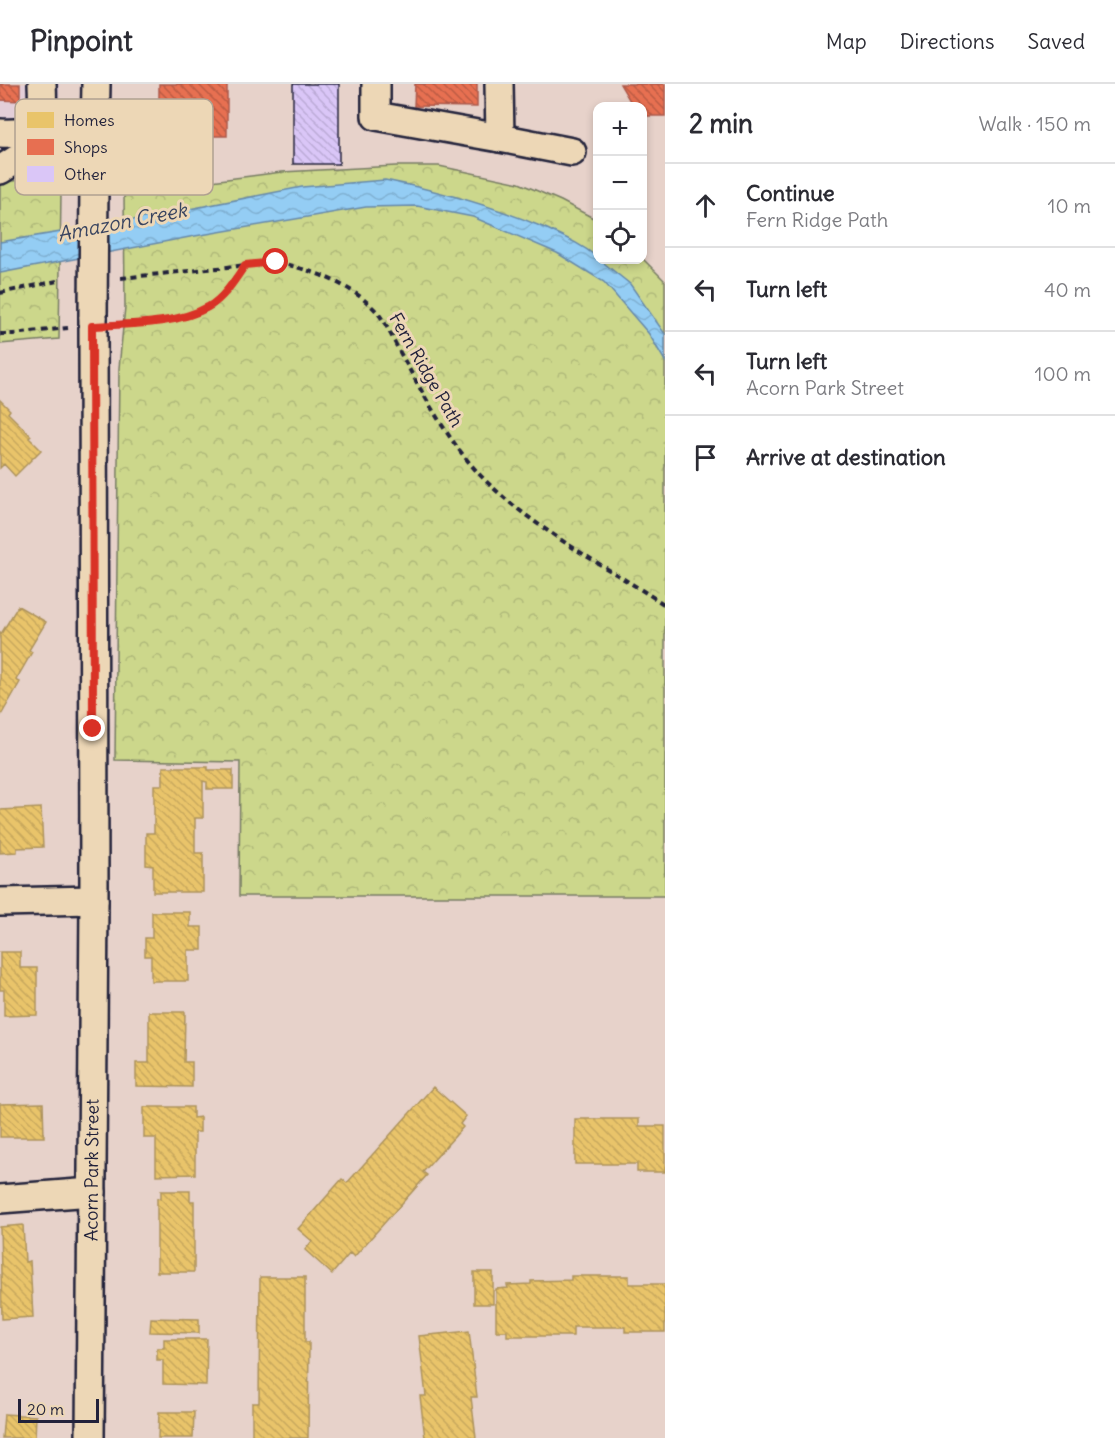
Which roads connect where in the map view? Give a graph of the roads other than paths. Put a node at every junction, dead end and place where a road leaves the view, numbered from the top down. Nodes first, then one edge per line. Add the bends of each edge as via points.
1 (42, 84) edge
2 (96, 84) edge
3 (376, 84) edge
4 (499, 84) edge
5 (43, 99) edge
6 (96, 99) edge
7 (0, 133) edge
8 (15, 134) edge
9 (500, 138) junction
10 (572, 152) dead end
11 (15, 160) edge
12 (0, 170) edge
13 (94, 195) edge
14 (94, 900) junction
15 (0, 902) edge
16 (92, 1192) junction
17 (0, 1199) edge
18 (90, 1438) edge

1 - 5 street
2 - 6 street, Acorn Park Street
3 - 9 street via 376,116
4 - 9 street
7 - 8 street
9 - 10 street
11 - 12 street
13 - 14 street, Acorn Park Street, bridge
14 - 15 street
14 - 16 street, Acorn Park Street
16 - 17 street
16 - 18 street, Acorn Park Street

